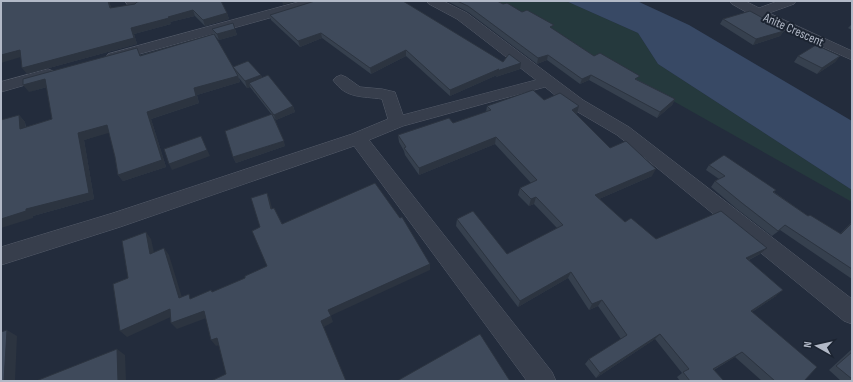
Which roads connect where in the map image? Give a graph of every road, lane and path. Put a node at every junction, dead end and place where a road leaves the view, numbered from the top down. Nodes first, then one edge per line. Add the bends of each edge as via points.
1 (316, 1) edge
2 (433, 1) edge
3 (736, 1) edge
4 (790, 1) edge
5 (758, 13) junction
6 (852, 56) edge
7 (99, 60) edge
8 (61, 71) edge
9 (341, 80) dead end
10 (549, 81) junction
11 (1, 87) edge
12 (397, 122) junction
13 (358, 138) junction
14 (1, 256) edge
15 (852, 313) edge
16 (543, 381) edge

1 - 7 street
2 - 10 street via 462,16
3 - 5 street, Anite Crescent
4 - 5 street
5 - 6 street, Anite Crescent
8 - 11 street
9 - 12 street via 356,92 389,96
10 - 12 street
10 - 15 street via 577,104 623,131
12 - 13 street
13 - 14 street
13 - 16 street

